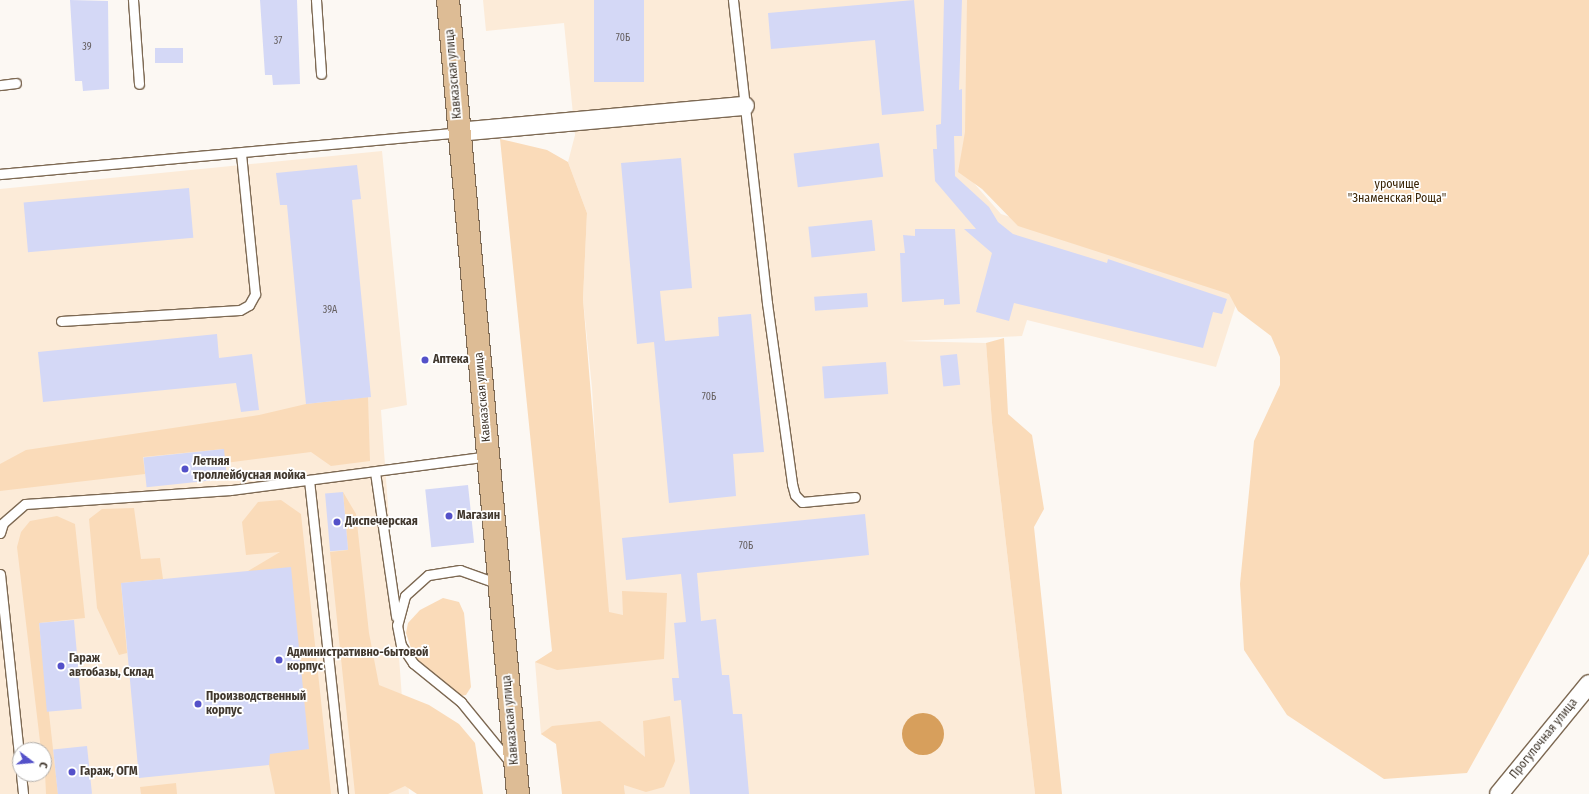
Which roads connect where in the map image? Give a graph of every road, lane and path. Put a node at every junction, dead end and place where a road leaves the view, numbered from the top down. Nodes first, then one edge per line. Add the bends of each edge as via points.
1 (133, 0) edge
2 (316, 0) edge
3 (448, 0) edge
4 (734, 0) edge
5 (321, 74) dead end
6 (16, 83) dead end
7 (139, 84) dead end
8 (0, 85) edge
9 (746, 106) junction
10 (458, 132) junction
11 (241, 154) junction
12 (0, 174) edge
13 (61, 321) dead end
14 (489, 456) junction
15 (375, 472) junction
16 (309, 480) junction
17 (856, 497) dead end
18 (0, 533) edge
19 (0, 574) edge
20 (499, 584) junction
21 (397, 625) junction
22 (1589, 684) edge
23 (18, 742) edge
24 (515, 768) junction
25 (22, 782) edge
26 (23, 794) edge
27 (343, 794) edge
28 (518, 794) edge
29 (1500, 794) edge

1 - 7 lane
2 - 5 lane
3 - 10 main road, Кавказская улица
4 - 9 lane
6 - 8 lane
9 - 10 street
9 - 17 lane via 767,303 794,496 802,502
10 - 11 lane
10 - 14 main road, Кавказская улица
11 - 12 lane
11 - 13 lane via 255,294 249,304 240,310
14 - 15 lane
14 - 20 main road, Кавказская улица
15 - 16 lane
15 - 21 lane
16 - 18 lane via 231,490 25,504 3,523
16 - 27 lane
19 - 23 lane
20 - 21 lane via 460,570 428,575 406,596
20 - 24 main road, Кавказская улица
21 - 24 lane via 401,645 413,663 471,713
22 - 29 street, Прогулочная улица
24 - 28 main road, Кавказская улица
25 - 26 lane

